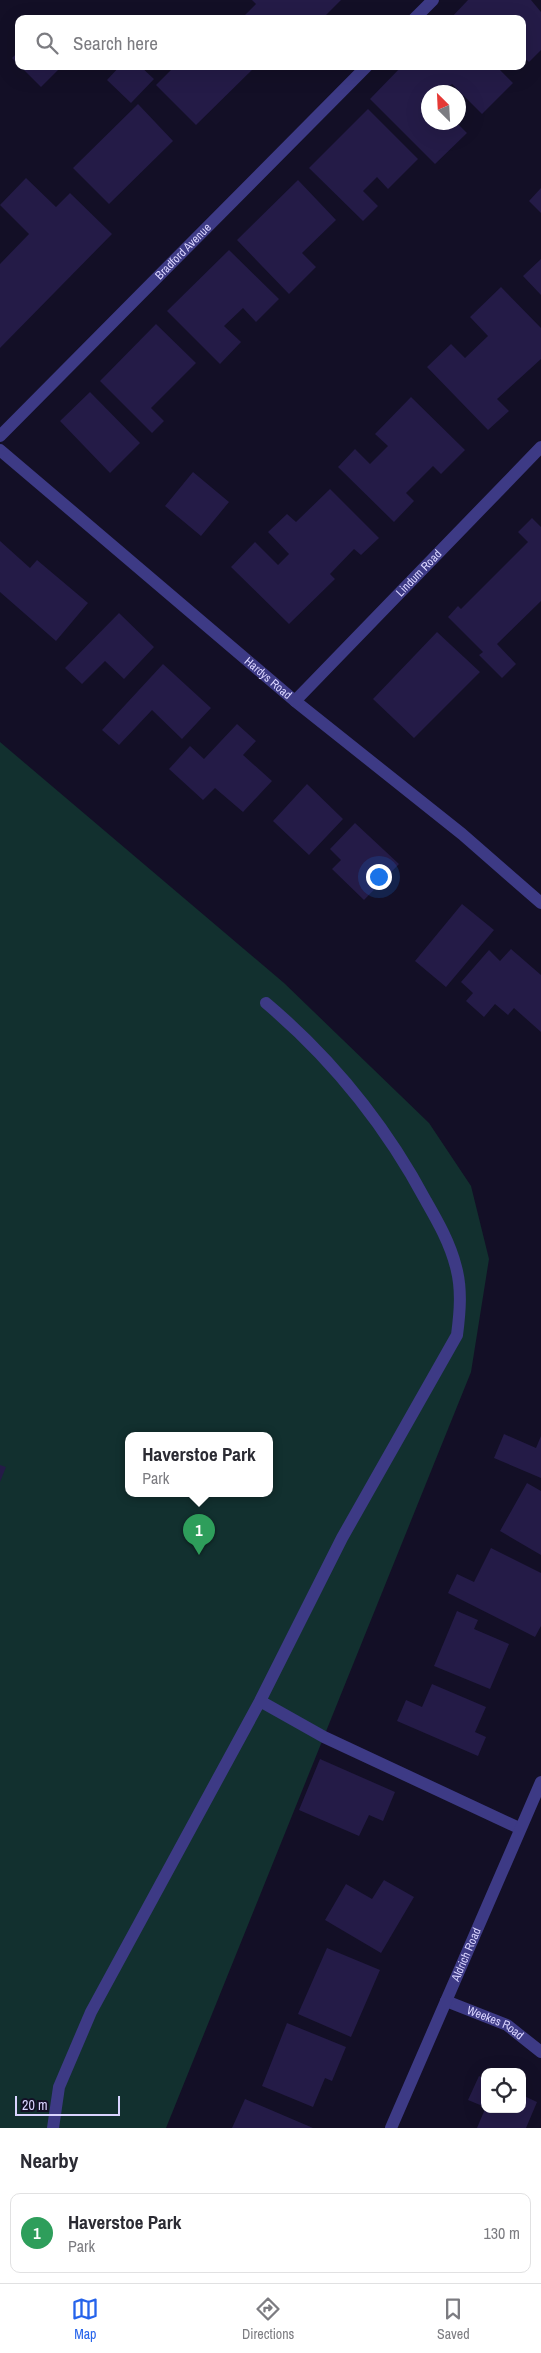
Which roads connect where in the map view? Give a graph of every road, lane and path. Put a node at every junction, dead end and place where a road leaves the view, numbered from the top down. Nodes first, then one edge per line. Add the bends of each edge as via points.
1 (433, 0) edge
2 (418, 15) edge
3 (363, 70) edge
4 (0, 436) edge
5 (541, 447) edge
6 (0, 450) edge
7 (295, 701) junction
8 (541, 903) edge
9 (266, 1003) dead end
10 (260, 1701) junction
11 (541, 1782) edge
12 (520, 1828) junction
13 (446, 2001) junction
14 (541, 2052) edge
15 (53, 2128) edge
16 (390, 2128) edge

1 - 2 street
3 - 4 street, Bradford Avenue
5 - 7 street, Lindum Road
6 - 7 street, Hardys Road
7 - 8 street, Hardys Road via 462,834
9 - 10 street via 298,1030 358,1098 406,1163 445,1236 456,1268 461,1302 457,1335 342,1538
10 - 12 street via 324,1737
10 - 15 street via 90,2012 59,2087
11 - 12 street, Aldrich Road
12 - 13 street, Aldrich Road
13 - 14 street, Weekes Road via 507,2025
13 - 16 street, Aldrich Road

